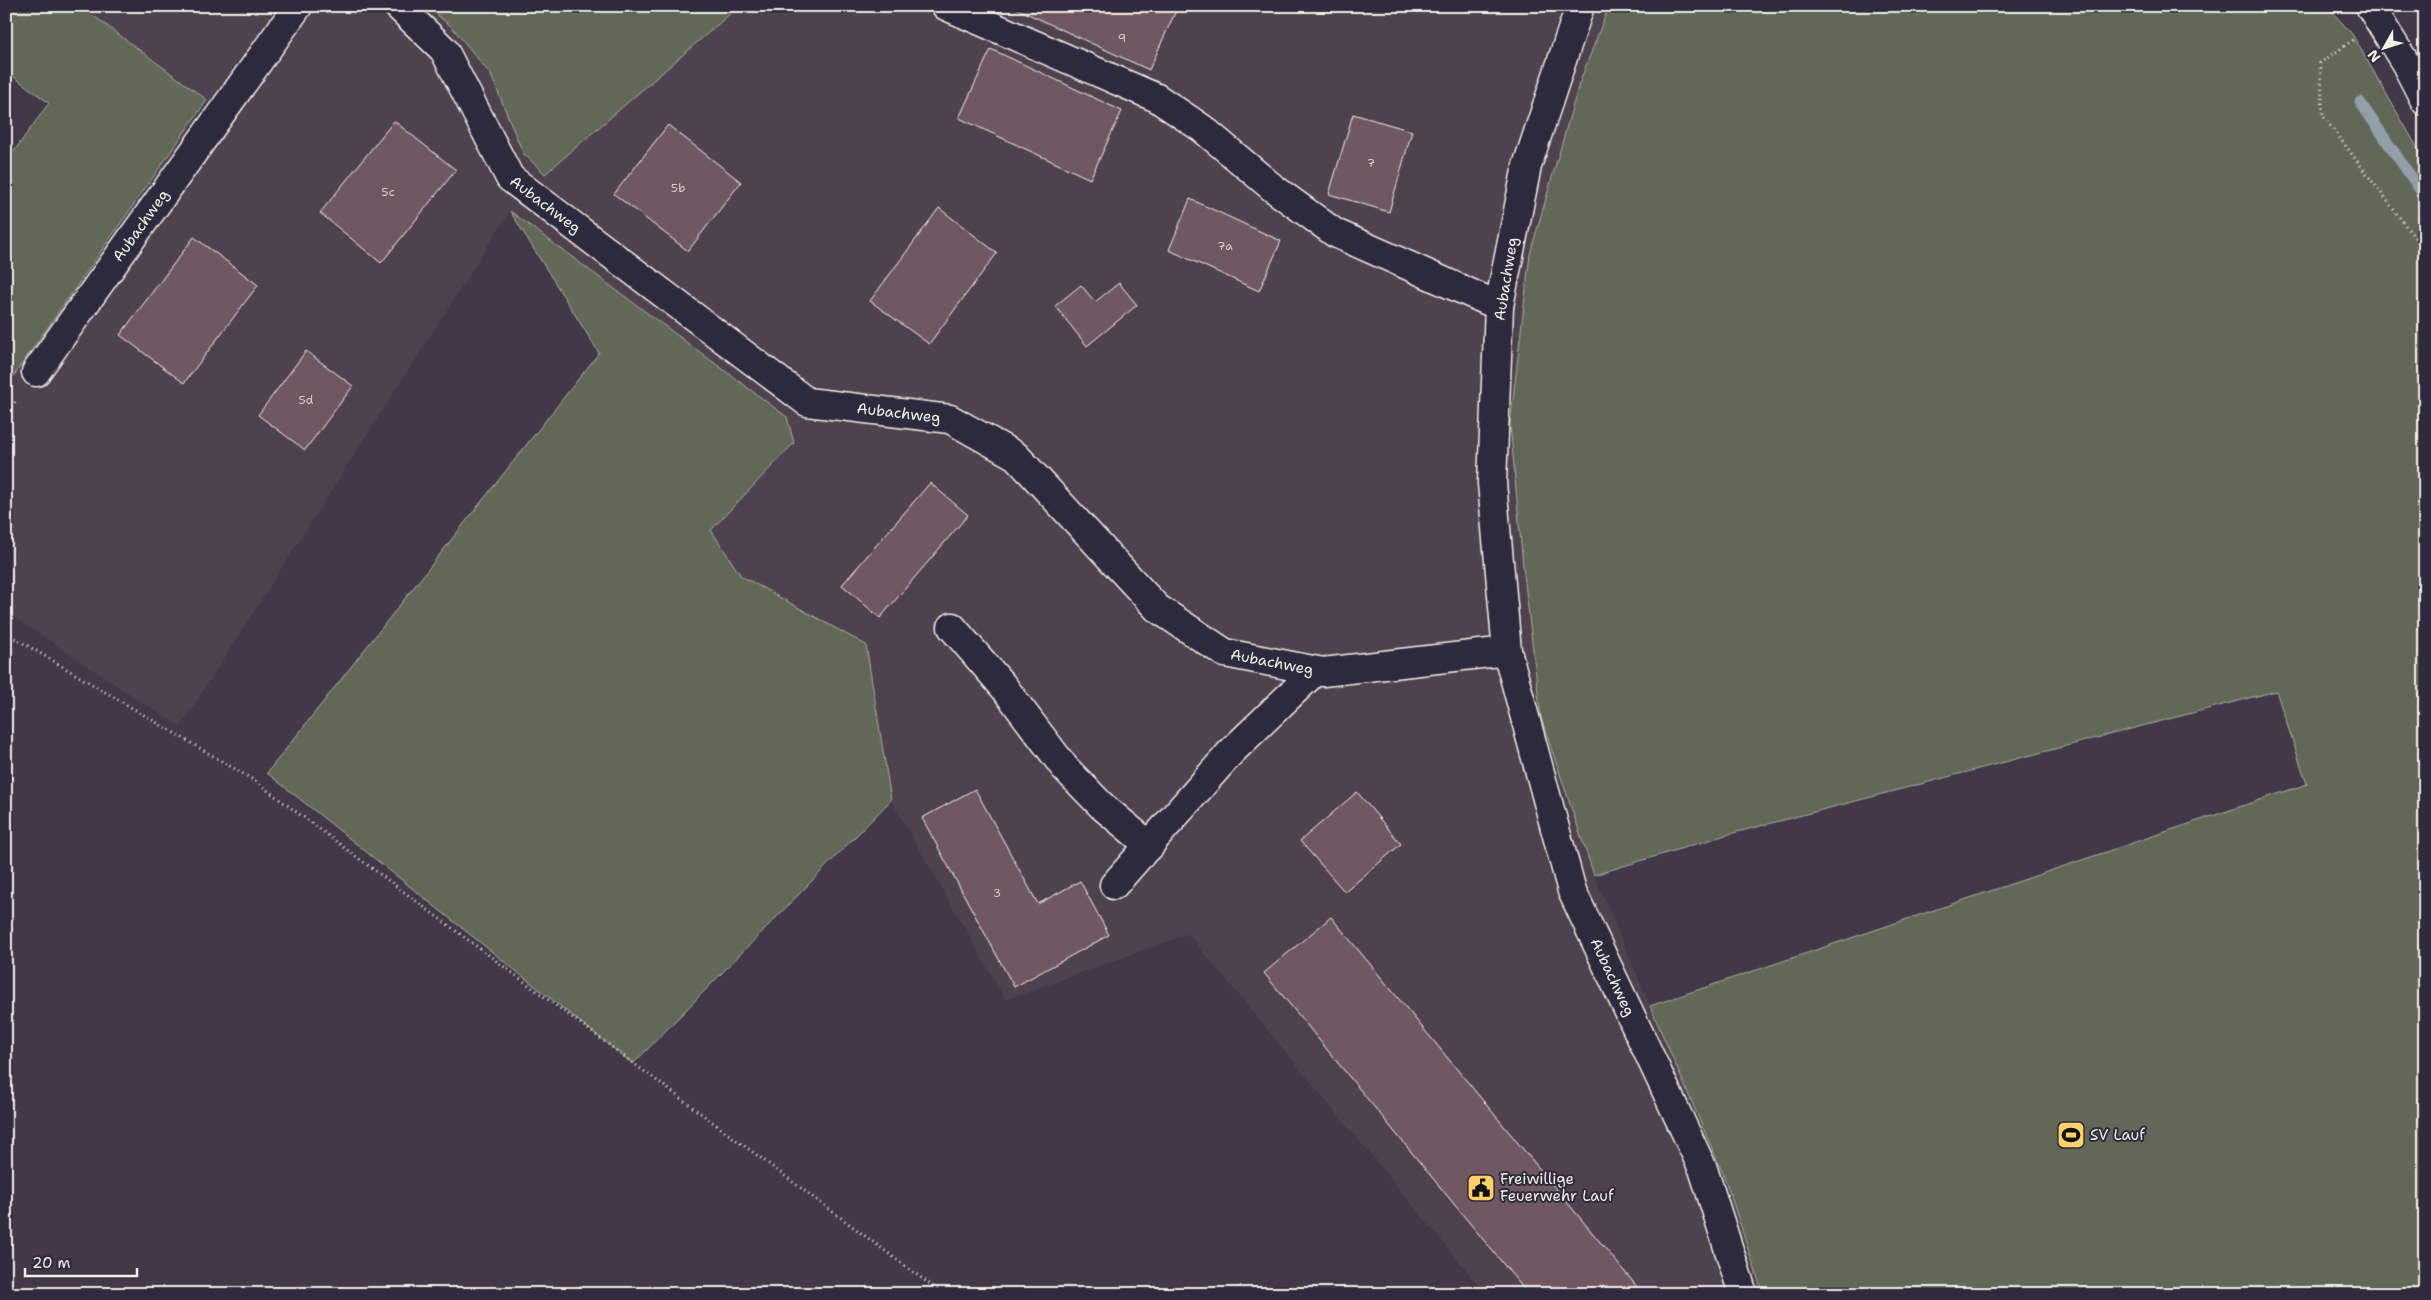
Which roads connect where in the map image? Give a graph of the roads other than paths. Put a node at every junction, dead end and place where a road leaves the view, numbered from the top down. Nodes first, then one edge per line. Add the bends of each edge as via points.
1 (298, 6) edge
2 (398, 6) edge
3 (946, 6) edge
4 (1580, 6) edge
5 (2376, 14) edge
6 (2416, 61) edge
7 (2425, 101) edge
8 (1499, 306) junction
9 (36, 372) dead end
10 (952, 627) dead end
11 (1507, 651) junction
12 (1315, 671) junction
13 (1150, 846) junction
14 (1114, 885) dead end
15 (1743, 1294) edge

1 - 9 street, Aubachweg
2 - 12 street, Aubachweg via 444,50 510,178 807,402 950,419 1016,456 1157,608 1225,653
3 - 8 street via 1157,98 1203,129 1273,188 1335,233
4 - 8 street, Aubachweg via 1527,166
5 - 6 street
6 - 7 street
8 - 11 street, Aubachweg via 1492,483
10 - 13 street via 1003,686 1065,768 1102,806
11 - 12 street, Aubachweg
11 - 15 street, Aubachweg via 1572,891 1703,1169
12 - 13 street via 1231,752
13 - 14 street

